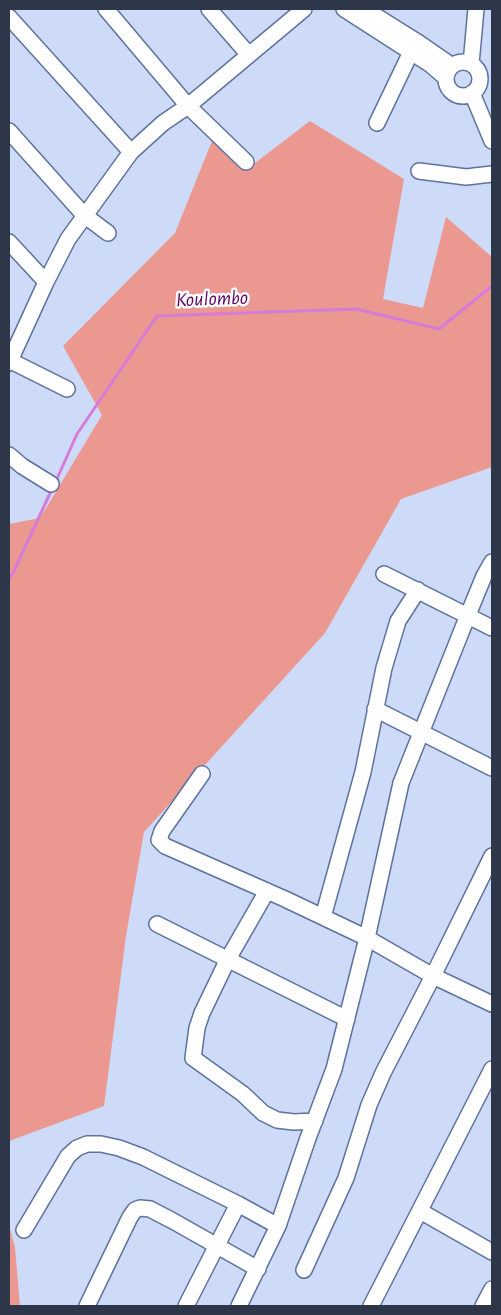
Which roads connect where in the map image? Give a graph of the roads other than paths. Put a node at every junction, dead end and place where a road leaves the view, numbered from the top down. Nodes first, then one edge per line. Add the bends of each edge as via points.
1 (106, 9) edge
2 (209, 9) edge
3 (304, 9) edge
4 (344, 9) edge
5 (365, 9) edge
6 (476, 9) edge
7 (9, 17) edge
8 (411, 52) junction
9 (249, 55) junction
10 (480, 69) edge
11 (449, 72) junction
12 (472, 93) junction
13 (188, 106) junction
14 (377, 123) dead end
15 (9, 131) edge
16 (492, 141) edge
17 (130, 152) junction
18 (246, 162) dead end
19 (419, 171) dead end
20 (492, 174) edge
21 (84, 215) junction
22 (108, 232) dead end
23 (9, 242) edge
24 (46, 282) junction
25 (9, 361) edge
26 (66, 389) dead end
27 (9, 455) edge
28 (51, 484) dead end
29 (492, 562) edge
30 (384, 574) dead end
31 (418, 590) junction
32 (468, 615) junction
33 (492, 628) edge
34 (375, 709) junction
35 (421, 733) junction
36 (492, 768) edge
37 (202, 774) dead end
38 (492, 856) edge
39 (267, 891) junction
40 (323, 917) junction
41 (157, 924) dead end
42 (367, 938) junction
43 (228, 959) junction
44 (433, 976) junction
45 (492, 1004) edge
46 (347, 1019) junction
47 (492, 1069) edge
48 (315, 1121) junction
49 (238, 1204) junction
50 (420, 1211) junction
51 (278, 1226) junction
52 (24, 1230) dead end
53 (217, 1247) junction
54 (492, 1252) edge
55 (258, 1269) junction
56 (304, 1270) dead end
57 (492, 1289) edge
58 (87, 1306) edge
59 (186, 1306) edge
60 (239, 1306) edge
61 (371, 1306) edge
62 (483, 1306) edge

1 - 13 street
2 - 9 street
3 - 9 street
4 - 8 street
5 - 11 street via 416,41
6 - 10 street
7 - 17 street
8 - 11 street
8 - 14 street
9 - 13 street
10 - 11 street via 459,62
10 - 12 street via 480,84
11 - 12 street via 448,87 464,96
12 - 16 street
13 - 17 street via 162,123
13 - 18 street
15 - 21 street
17 - 21 street
19 - 20 street via 466,177
21 - 22 street
21 - 24 street
23 - 24 street
24 - 25 street
25 - 26 street
27 - 28 street
29 - 32 street
30 - 31 street
31 - 32 street
31 - 34 street via 398,621
32 - 33 street
32 - 35 street
34 - 35 street
34 - 40 street via 363,772
35 - 36 street
35 - 42 street via 401,783
37 - 39 street via 159,840 165,846
38 - 44 street
39 - 40 street
39 - 43 street
40 - 42 street
41 - 43 street
42 - 44 street
42 - 46 street
43 - 46 street
43 - 48 street via 202,1013 193,1058 263,1113 277,1120
44 - 45 street
44 - 56 street via 383,1073 369,1105 346,1178
46 - 48 street via 334,1069
47 - 50 street
48 - 51 street
49 - 51 street
49 - 52 street via 143,1157 119,1148 87,1144 68,1156
49 - 53 street
50 - 54 street
50 - 61 street
51 - 55 street
53 - 55 street
53 - 58 street via 150,1209 135,1210
53 - 59 street
55 - 60 street
57 - 62 street

